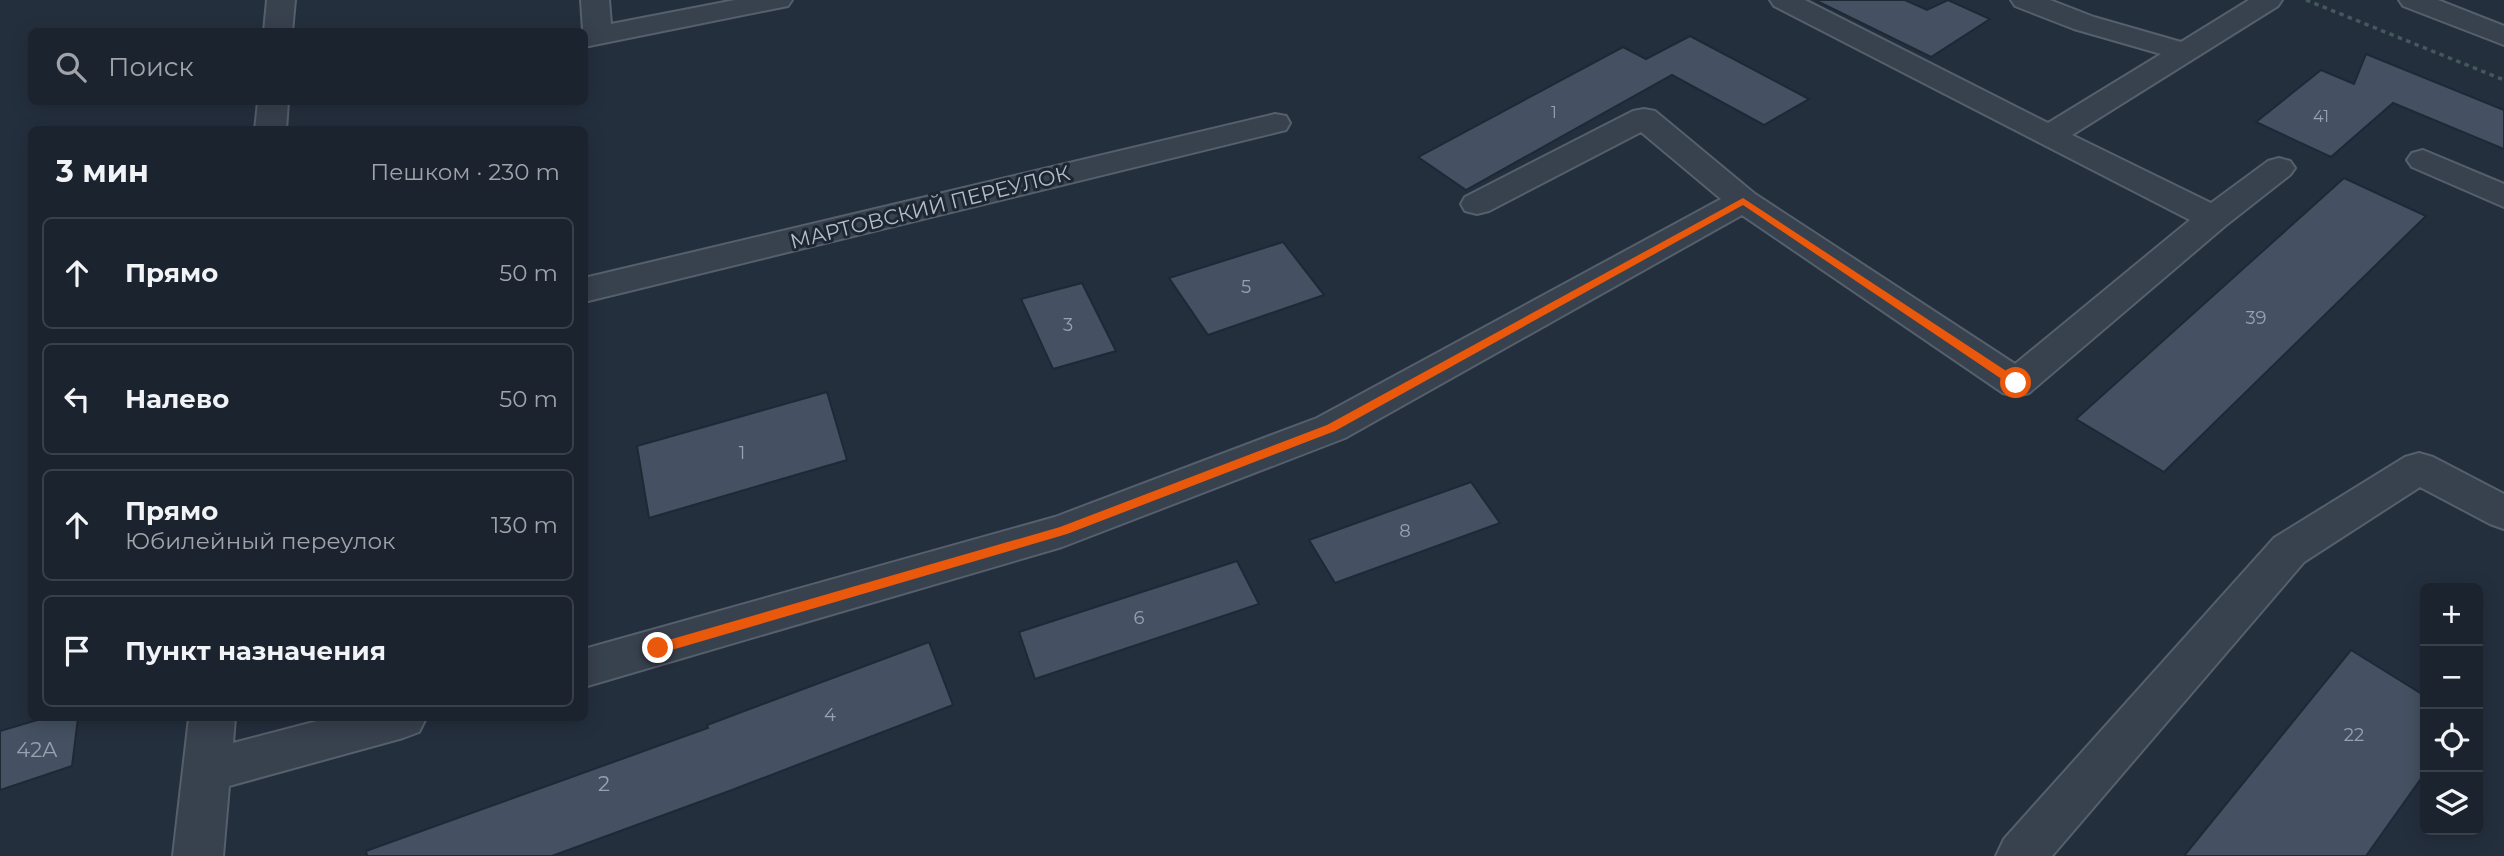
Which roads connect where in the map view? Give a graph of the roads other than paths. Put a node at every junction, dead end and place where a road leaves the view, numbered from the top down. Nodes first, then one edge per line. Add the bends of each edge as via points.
1 (281, 0) edge
2 (595, 0) edge
3 (778, 0) edge
4 (1784, 0) edge
5 (2025, 0) edge
6 (2268, 0) edge
7 (2413, 0) edge
8 (2445, 0) edge
9 (2504, 23) edge
10 (278, 28) edge
11 (2504, 36) edge
12 (591, 37) edge
13 (2185, 52) junction
14 (273, 105) edge
15 (1275, 123) dead end
16 (270, 126) edge
17 (2049, 136) junction
18 (2423, 160) dead end
19 (2279, 168) dead end
20 (2504, 197) edge
21 (1743, 201) junction
22 (1477, 204) dead end
23 (2213, 218) junction
24 (588, 289) edge
25 (2504, 513) edge
26 (588, 667) edge
27 (212, 721) edge
28 (392, 721) edge
29 (207, 771) junction
30 (198, 856) edge
31 (2021, 856) edge

1 - 10 street
2 - 12 street
3 - 12 street
4 - 17 street
5 - 13 street via 2084,23
6 - 13 street
7 - 11 street
8 - 9 street
13 - 17 street
14 - 16 street
15 - 24 street, МАРТОВСКИЙ ПЕРЕУЛОК
17 - 23 street
18 - 20 street
19 - 23 street
21 - 22 street via 1644,118
21 - 23 street via 2016,383
21 - 26 street via 1331,428 1062,531
25 - 31 street via 2419,468 2290,550
27 - 29 street
28 - 29 street
29 - 30 street

